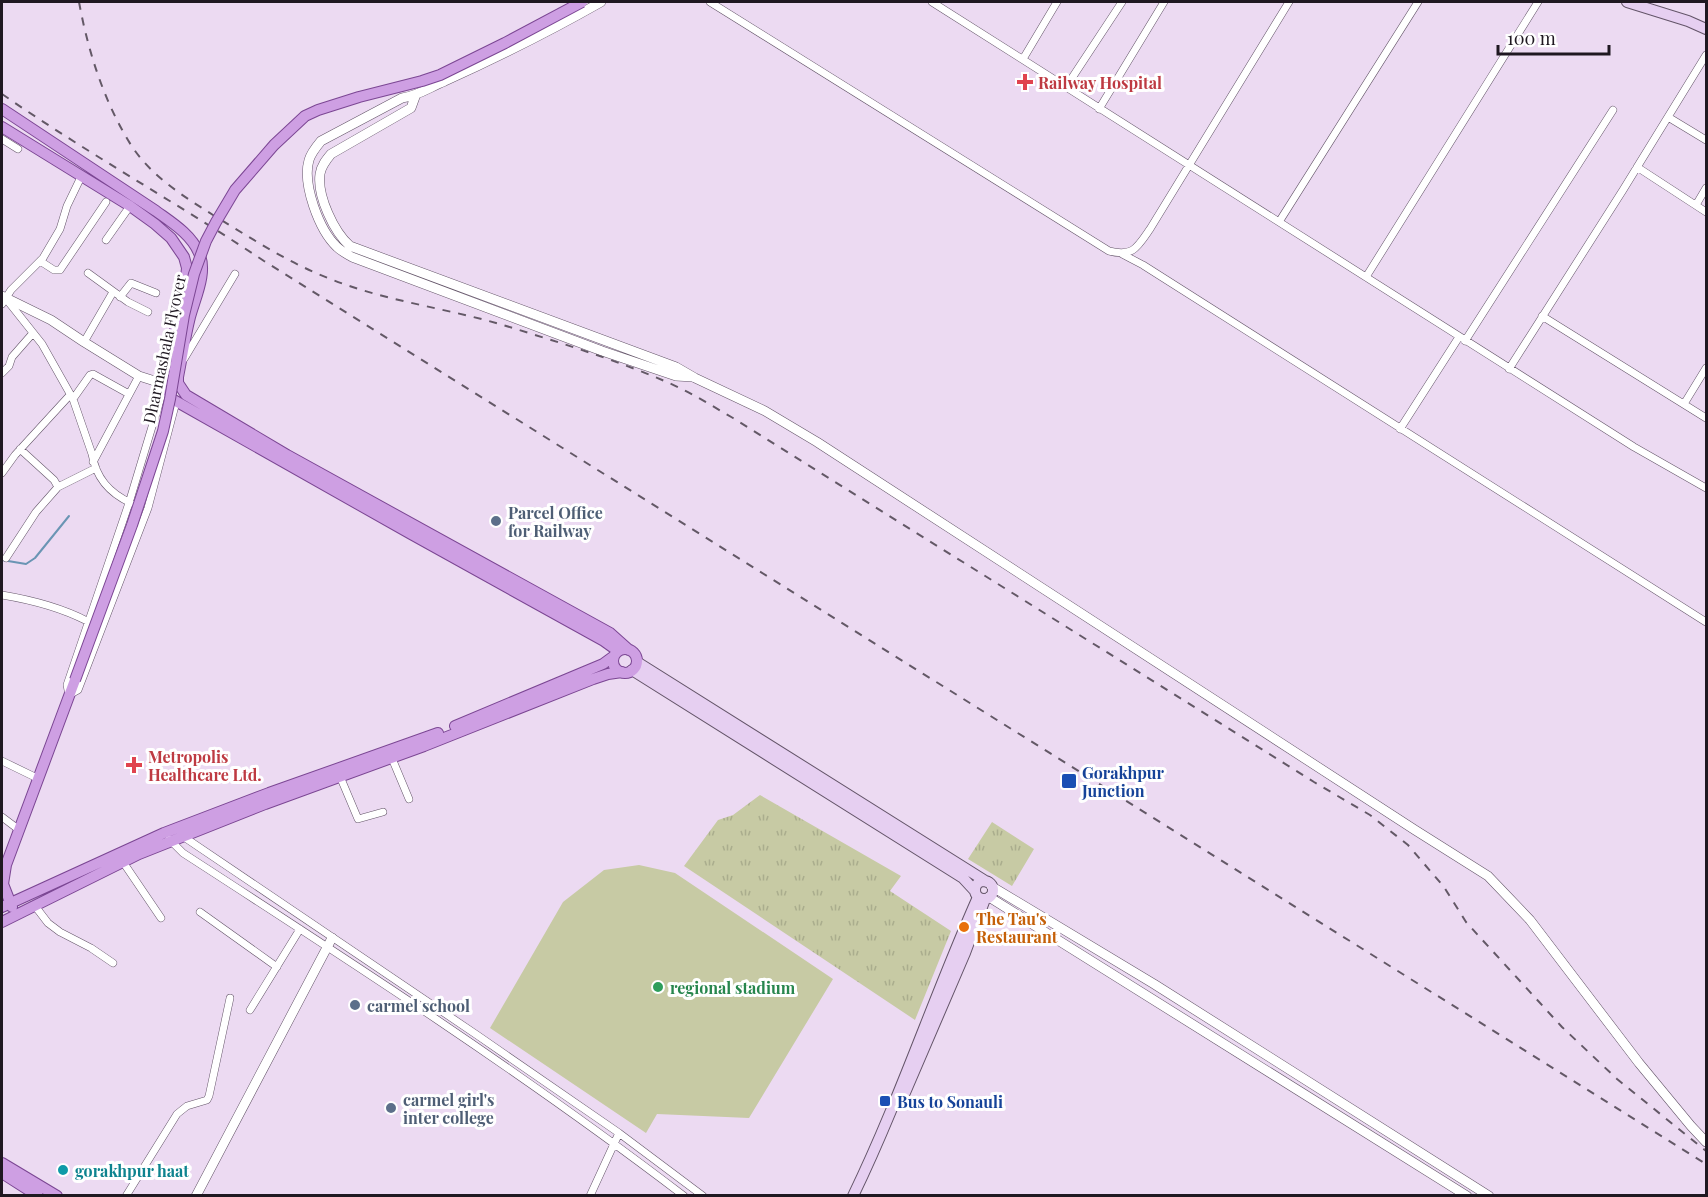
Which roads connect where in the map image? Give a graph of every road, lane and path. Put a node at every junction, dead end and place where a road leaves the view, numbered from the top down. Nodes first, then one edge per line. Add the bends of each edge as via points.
1 (582, 2) edge
2 (601, 2) edge
3 (710, 2) edge
4 (932, 2) edge
5 (1057, 2) edge
6 (1122, 2) edge
7 (1164, 2) edge
8 (1289, 2) edge
9 (1418, 2) edge
10 (1538, 2) edge
11 (1627, 2) edge
12 (1707, 29) edge
13 (1707, 55) edge
14 (1023, 59) junction
15 (1066, 87) junction
16 (415, 96) junction
17 (2, 109) edge
18 (1100, 109) junction
19 (1613, 110) dead end
20 (1668, 117) junction
21 (2, 127) edge
22 (2, 139) edge
23 (1707, 140) edge
24 (18, 149) dead end
25 (1188, 165) junction
26 (1637, 167) junction
27 (81, 177) junction
28 (1707, 188) edge
29 (106, 201) dead end
30 (1696, 205) junction
31 (130, 206) junction
32 (1707, 212) edge
33 (1279, 222) junction
34 (106, 240) dead end
35 (1120, 254) junction
36 (40, 261) junction
37 (88, 273) dead end
38 (235, 274) dead end
39 (1366, 277) junction
40 (113, 292) junction
41 (156, 293) dead end
42 (120, 297) junction
43 (3, 299) edge
44 (147, 312) dead end
45 (1542, 316) junction
46 (33, 333) junction
47 (1462, 339) junction
48 (84, 342) junction
49 (180, 366) junction
50 (1707, 368) edge
51 (1509, 369) junction
52 (2, 373) edge
53 (140, 376) junction
54 (695, 378) junction
55 (164, 386) junction
56 (129, 394) junction
57 (72, 397) junction
58 (176, 402) junction
59 (1684, 404) junction
60 (1707, 418) edge
61 (1400, 429) junction
62 (20, 449) junction
63 (95, 465) junction
64 (2, 473) edge
65 (58, 487) junction
66 (1707, 488) edge
67 (129, 502) junction
68 (148, 508) junction
69 (6, 558) dead end
70 (2, 595) edge
71 (87, 621) junction
72 (1707, 622) edge
73 (620, 652) junction
74 (630, 668) junction
75 (69, 695) junction
76 (391, 754) junction
77 (2, 761) edge
78 (338, 773) junction
79 (38, 778) junction
80 (409, 799) dead end
81 (383, 812) dead end
82 (2, 817) edge
83 (18, 829) junction
84 (179, 832) junction
85 (167, 837) junction
86 (123, 862) junction
87 (4, 869) edge
88 (984, 892) junction
89 (6, 905) edge
90 (35, 906) junction
91 (200, 912) dead end
92 (15, 916) junction
93 (161, 918) dead end
94 (2, 922) edge
95 (300, 929) junction
96 (329, 942) junction
97 (113, 963) dead end
98 (277, 967) junction
99 (230, 998) dead end
100 (250, 1010) dead end
101 (568, 1098) junction
102 (563, 1107) junction
103 (619, 1133) junction
104 (1707, 1142) edge
105 (615, 1143) junction
106 (2, 1163) edge
107 (2, 1173) edge
108 (38, 1196) edge
109 (57, 1196) edge
110 (126, 1196) edge
111 (196, 1196) edge
112 (590, 1196) edge
113 (684, 1196) edge
114 (703, 1196) edge
115 (853, 1196) edge
116 (860, 1196) edge
117 (1467, 1196) edge
118 (1489, 1196) edge

1 - 75 main road, Dharmashala Flyover, bridge via 440,75 305,116 235,190 216,222 194,274 163,431
2 - 16 street
3 - 35 street via 1109,251
4 - 14 street
5 - 14 street
6 - 15 street
7 - 18 street
8 - 25 street
9 - 33 street
10 - 39 street
11 - 12 main road
13 - 20 street
14 - 15 street
15 - 18 street
16 - 54 street via 411,108 340,148 325,161 319,184 326,208 343,240 356,249 676,367
16 - 54 street via 392,103 321,141 314,149 307,171 314,207 338,249 602,351 676,376
17 - 49 main road via 156,210 196,246 201,275
18 - 25 street
19 - 47 street
20 - 23 street
20 - 26 street
21 - 27 main road
22 - 24 street
25 - 33 street
25 - 35 street via 1138,247
26 - 30 street
26 - 45 street
27 - 31 main road
27 - 36 street via 60,229
28 - 30 street
29 - 36 street via 60,270
30 - 32 street
31 - 34 street
31 - 55 main road via 171,238 187,268
33 - 39 street
35 - 61 street
36 - 43 street
37 - 40 street
38 - 49 street
39 - 47 street
40 - 42 street
40 - 48 street
41 - 42 street via 131,283
42 - 44 street
43 - 46 street
43 - 48 street via 51,320
45 - 51 street
45 - 59 street
46 - 52 street
46 - 57 street
47 - 51 street
47 - 61 street
48 - 53 street
49 - 73 main road via 178,383 186,395 610,633 618,638
50 - 59 street
51 - 66 street
53 - 55 street
53 - 56 street
54 - 104 street via 765,411 817,442 1488,876 1530,921 1639,1063
55 - 58 main road
55 - 67 street
56 - 57 street via 93,374
56 - 63 street
57 - 62 street
57 - 63 street
58 - 68 street
58 - 73 main road
59 - 60 street
61 - 72 street
62 - 64 street
62 - 65 street
63 - 65 street
63 - 67 street via 110,492
65 - 69 street
67 - 68 street
67 - 71 street
68 - 75 street via 78,690
70 - 71 street via 31,600
71 - 75 street via 66,685
73 - 74 main road via 634,653
73 - 74 main road via 614,663 617,669
73 - 76 main road via 603,664
74 - 76 main road
74 - 88 main road
75 - 79 main road, Dharmashala Flyover
76 - 78 main road
76 - 80 street
77 - 79 street
78 - 81 street via 358,819
78 - 84 main road via 269,792
79 - 83 main road, Dharmashala Flyover
82 - 83 street
83 - 87 main road, Dharmashala Flyover
84 - 85 main road
84 - 96 street
85 - 86 main road
85 - 89 main road
85 - 95 street via 183,853
86 - 90 main road
86 - 93 street
87 - 89 main road, Dharmashala Flyover
88 - 115 main road via 958,941
88 - 116 main road via 965,953
88 - 117 street
88 - 118 street via 1154,984
89 - 92 main road, Dharmashala Flyover
90 - 92 main road
90 - 97 street via 60,932
91 - 98 street
92 - 94 main road
95 - 96 street
95 - 98 street
96 - 101 street via 477,1035
96 - 102 street
96 - 111 street
98 - 100 street
99 - 110 street via 207,1100 177,1114
101 - 102 street
101 - 103 street
102 - 105 street
103 - 105 street
103 - 114 street
105 - 112 street
105 - 113 street
106 - 109 main road
107 - 108 main road

